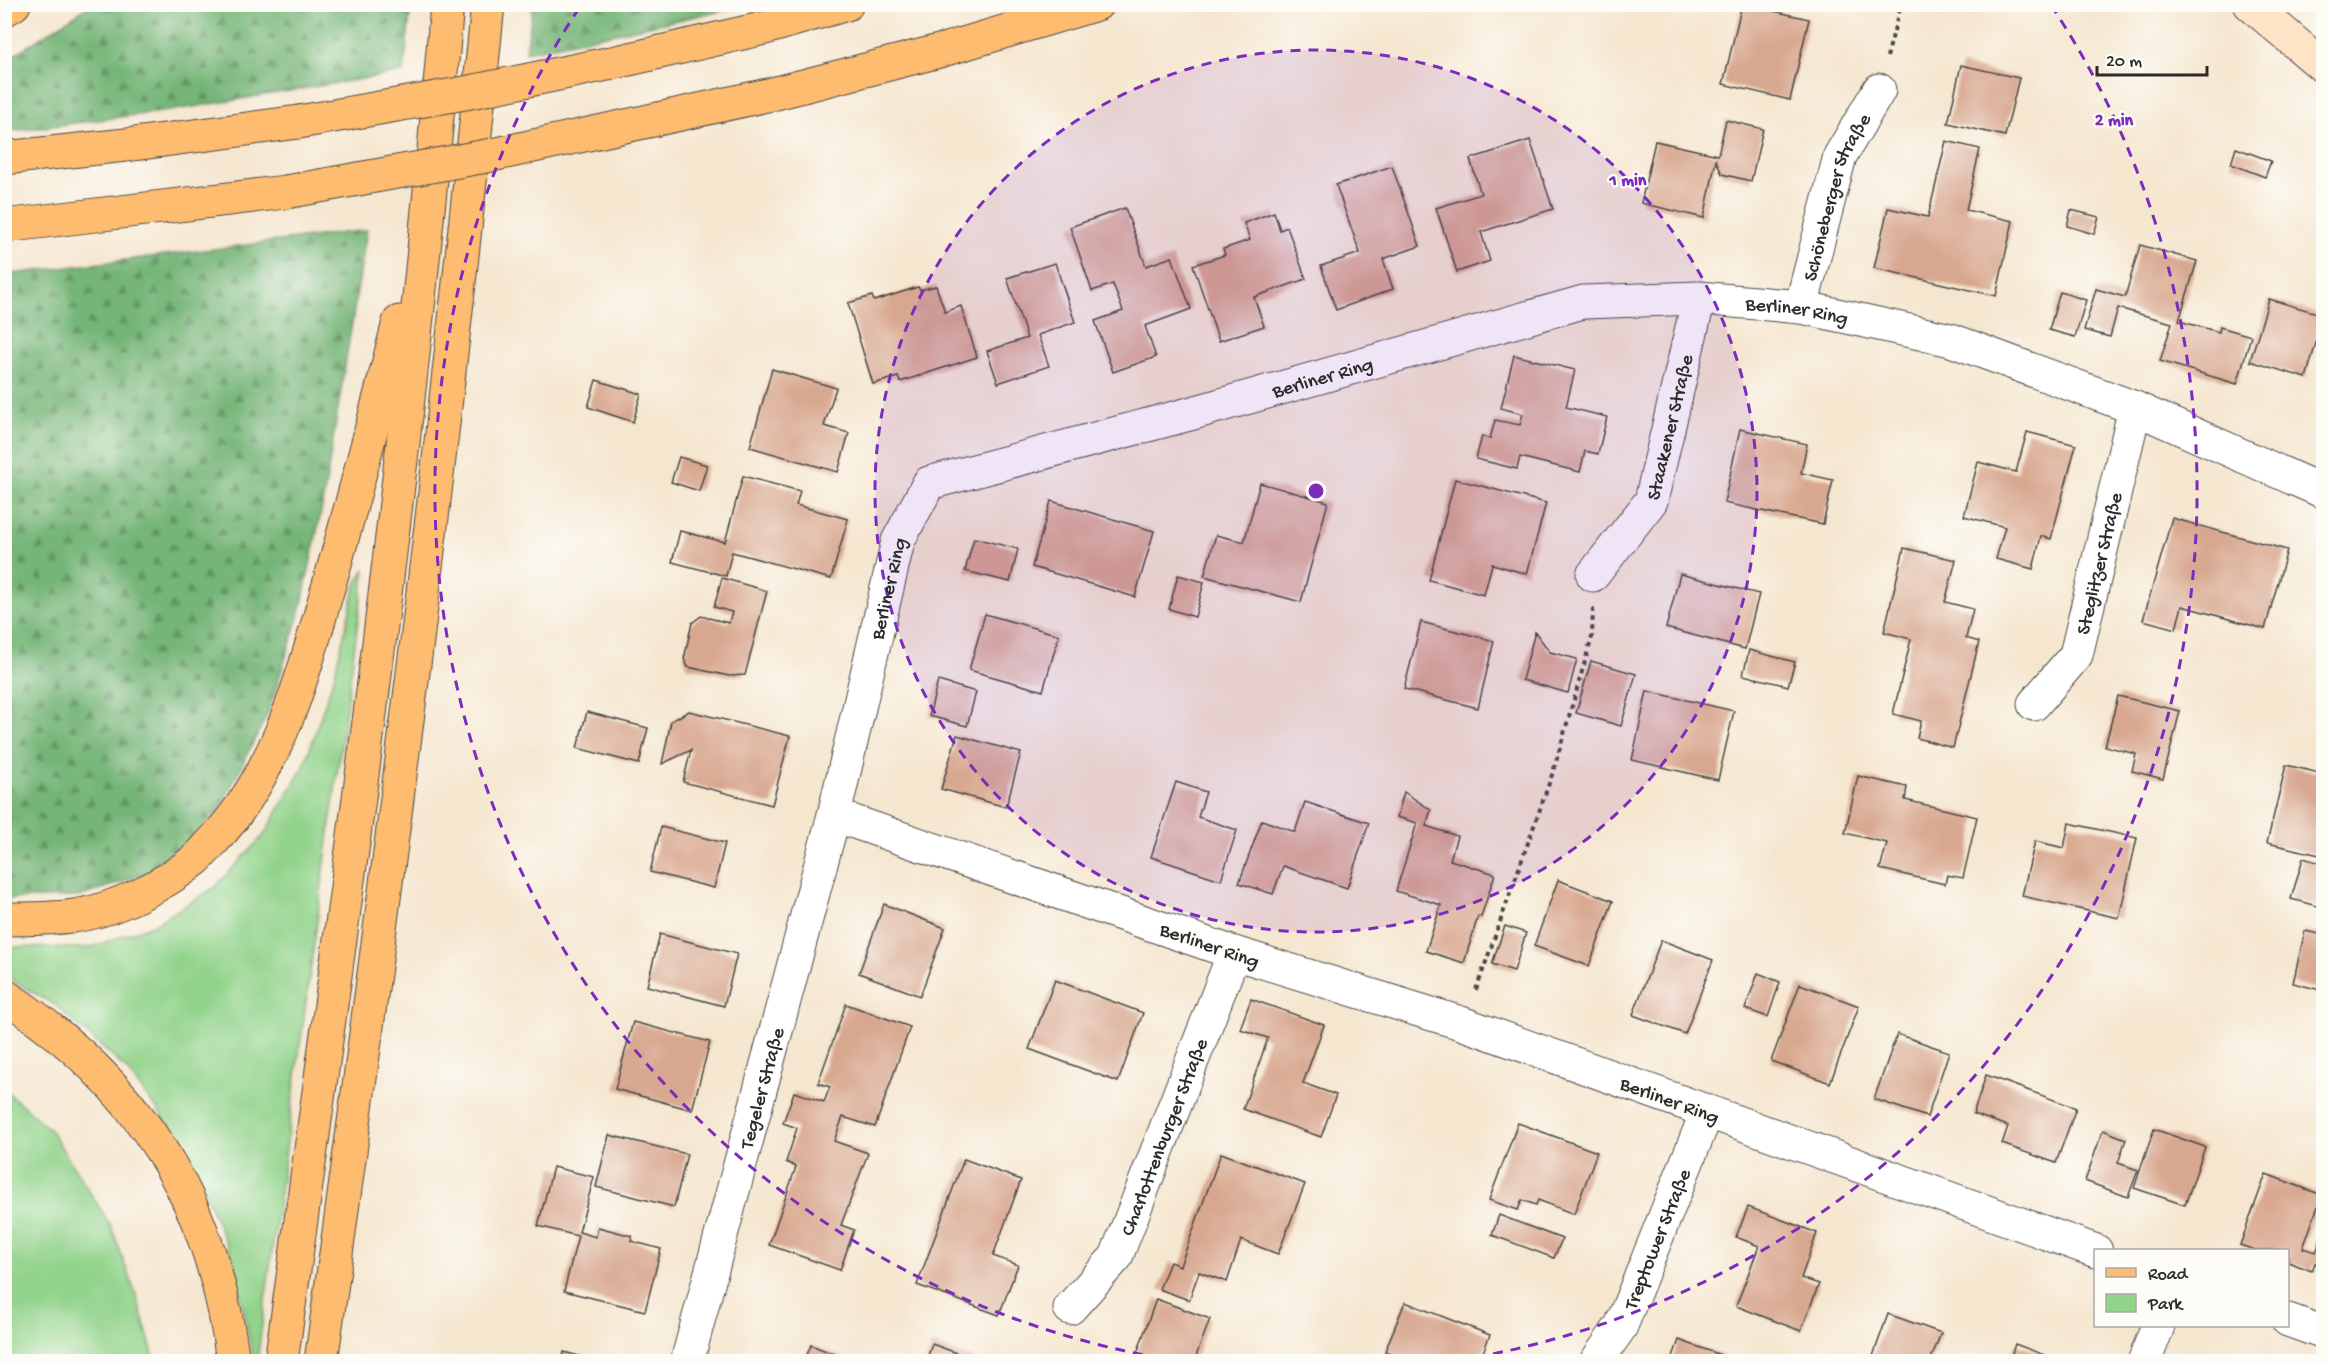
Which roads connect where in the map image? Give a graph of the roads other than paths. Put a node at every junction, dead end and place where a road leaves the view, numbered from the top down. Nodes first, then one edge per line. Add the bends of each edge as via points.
1 (14, 4) edge
2 (447, 4) edge
3 (488, 4) edge
4 (847, 4) edge
5 (1097, 4) edge
6 (2250, 4) edge
7 (4, 10) edge
8 (2324, 67) edge
9 (1879, 90) road end
10 (4, 158) edge
11 (429, 201) junction
12 (4, 226) edge
13 (1699, 298) junction
14 (1801, 307) junction
15 (2134, 408) junction
16 (2324, 492) edge
17 (1593, 574) road end
18 (2034, 704) dead end
19 (834, 814) junction
20 (4, 918) edge
21 (1234, 953) junction
22 (4, 995) edge
23 (1707, 1112) junction
24 (2094, 1250) edge
25 (1070, 1308) dead end
26 (2289, 1320) edge
27 (2158, 1327) edge
28 (2324, 1333) edge
29 (233, 1362) edge
30 (281, 1362) edge
31 (321, 1362) edge
32 (687, 1362) edge
33 (1596, 1362) edge
34 (2144, 1362) edge

1 - 7 main road
2 - 11 main road
3 - 31 main road via 403,764
4 - 10 main road, bridge via 769,27 465,93 299,122
5 - 12 main road, bridge via 943,50 772,94 492,155 286,192
6 - 8 street
9 - 14 street, Schöneberger Straße via 1840,156
11 - 20 main road via 356,495 305,666 271,756 245,801 197,858 157,886 74,916
11 - 30 main road via 362,773
13 - 14 street, Berliner Ring
13 - 17 street, Staakener Straße via 1650,501
13 - 19 street, Berliner Ring via 1583,302 929,483 898,541
14 - 15 street, Berliner Ring via 1951,340
15 - 16 street, Berliner Ring
15 - 18 street, Steglitzer Straße via 2076,655
19 - 21 street, Berliner Ring
19 - 32 street, Tegeler Straße
21 - 23 street, Berliner Ring via 1464,1024
21 - 25 street, Charlottenburger Straße via 1116,1257
22 - 29 main road via 64,1038 101,1073 130,1104 155,1142 201,1224 226,1310
23 - 24 street, Berliner Ring
23 - 33 street, Treptower Straße via 1621,1326
26 - 28 street
27 - 34 street

